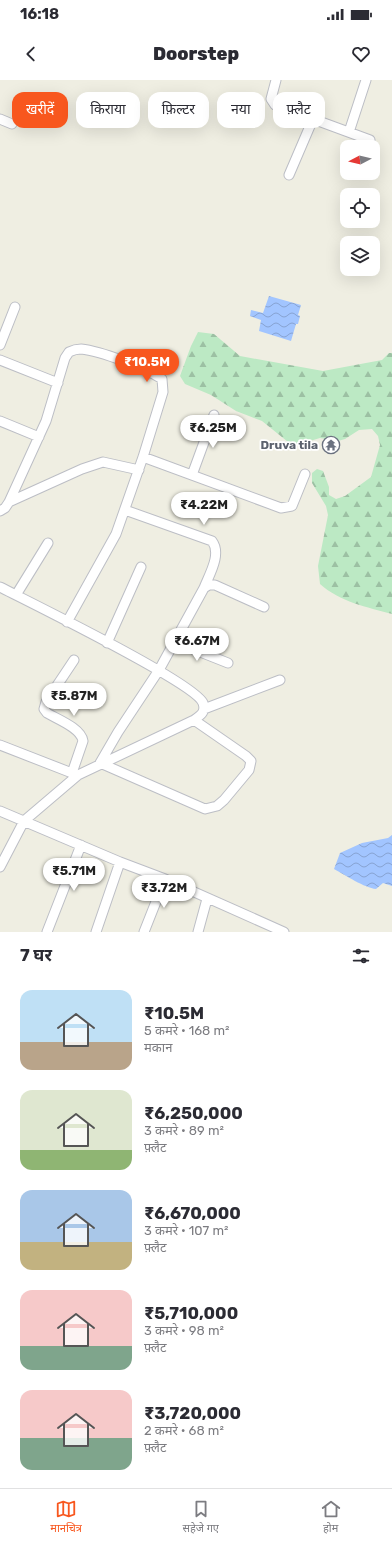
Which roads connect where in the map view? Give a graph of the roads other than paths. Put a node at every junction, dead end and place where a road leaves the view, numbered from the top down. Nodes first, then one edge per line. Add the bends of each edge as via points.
1 (276, 80) edge
2 (366, 80) edge
3 (273, 102) edge
4 (0, 119) edge
5 (325, 123) edge
6 (12, 124) dead end
7 (309, 128) edge
8 (349, 132) junction
9 (370, 140) dead end
10 (289, 175) dead end
11 (15, 307) dead end
12 (0, 345) edge
13 (0, 360) edge
14 (58, 383) junction
15 (214, 415) dead end
16 (0, 421) edge
17 (39, 437) junction
18 (143, 457) junction
19 (139, 470) junction
20 (305, 474) dead end
21 (192, 475) junction
22 (9, 502) junction
23 (125, 510) junction
24 (0, 511) edge
25 (48, 543) dead end
26 (141, 567) dead end
27 (0, 587) edge
28 (204, 588) junction
29 (16, 595) junction
30 (264, 607) dead end
31 (67, 622) junction
32 (175, 642) junction
33 (107, 643) junction
34 (74, 660) dead end
35 (228, 663) dead end
36 (160, 670) junction
37 (280, 680) dead end
38 (204, 709) junction
39 (194, 720) junction
40 (0, 745) edge
41 (100, 763) junction
42 (75, 774) junction
43 (2, 814) edge
44 (24, 821) junction
45 (80, 845) junction
46 (120, 862) junction
47 (0, 867) edge
48 (165, 879) junction
49 (208, 899) junction
50 (47, 932) edge
51 (96, 932) edge
52 (144, 932) edge
53 (198, 932) edge
54 (284, 932) edge

1 - 3 street via 271,99
2 - 8 street
4 - 6 street
5 - 8 street
7 - 10 street
8 - 9 street
11 - 12 street
13 - 14 street
14 - 17 street
14 - 18 street via 65,358 75,349 115,359 162,379 163,392
15 - 21 street
16 - 17 street
17 - 22 street
18 - 19 street
18 - 21 street
19 - 22 street via 103,462 82,468
19 - 23 street
20 - 21 street via 295,502 287,508
22 - 24 street
23 - 28 street via 212,541 216,545 216,555
23 - 31 street via 116,534
25 - 29 street
26 - 33 street
27 - 29 street
28 - 30 street via 209,584 215,585
28 - 32 street
29 - 31 street
31 - 33 street
32 - 35 street
32 - 36 street
33 - 36 street
34 - 42 street via 44,709 83,737
36 - 38 street via 196,695 203,702
36 - 41 street
37 - 38 street
38 - 39 street via 202,715
39 - 41 street via 125,754
39 - 41 street via 251,761 249,770 217,806 205,808
40 - 42 street
41 - 42 street
42 - 44 street
43 - 44 street
44 - 45 street
44 - 47 street
45 - 46 street
45 - 50 street
46 - 48 street
46 - 51 street
48 - 49 street
48 - 52 street
49 - 53 street
49 - 54 street

